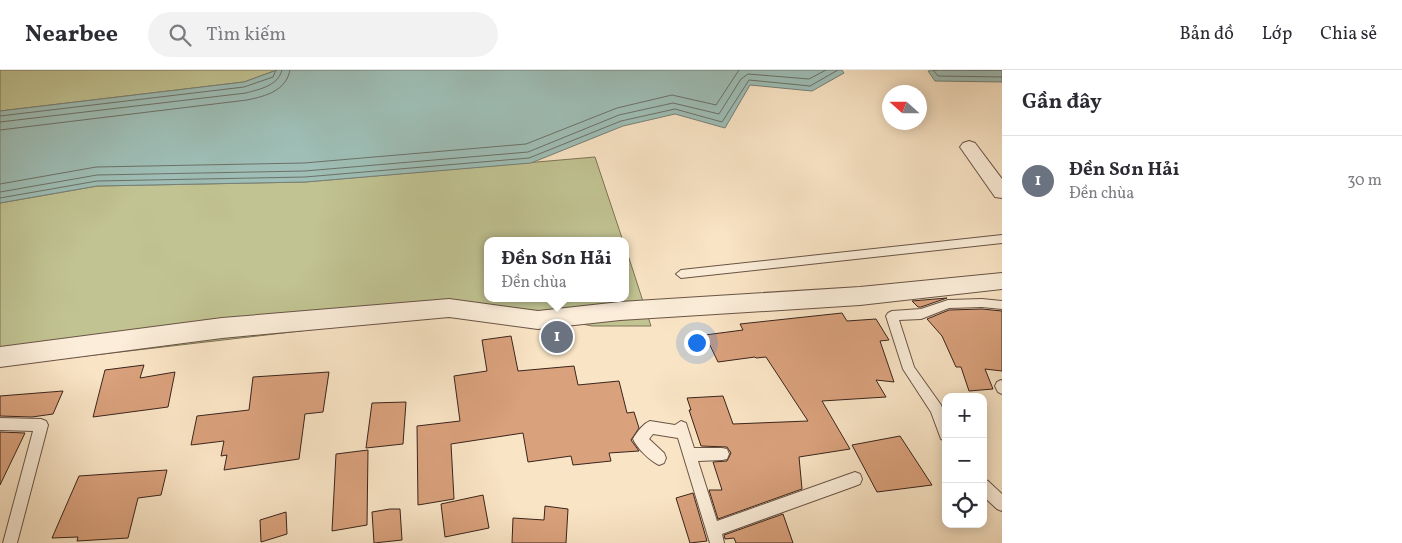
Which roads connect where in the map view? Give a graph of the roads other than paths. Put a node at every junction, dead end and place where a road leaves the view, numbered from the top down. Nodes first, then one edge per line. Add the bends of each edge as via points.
1 (969, 147) dead end
2 (1002, 192) edge
3 (1002, 239) edge
4 (681, 274) dead end
5 (1002, 281) edge
6 (1002, 305) edge
7 (0, 357) edge
8 (0, 424) edge
9 (942, 425) edge
10 (722, 454) dead end
11 (690, 455) junction
12 (659, 458) dead end
13 (855, 479) dead end
14 (987, 490) edge
15 (1002, 504) edge
16 (715, 536) edge
17 (10, 543) edge

1 - 2 street
3 - 4 lane
5 - 7 street via 860,296 620,311 538,320 449,308 222,328
6 - 9 lane via 948,304 921,314 892,316 909,369 936,409
8 - 17 lane via 40,425
10 - 11 lane
11 - 12 lane via 683,430 650,427 640,439
11 - 16 lane
13 - 16 lane
14 - 15 lane

